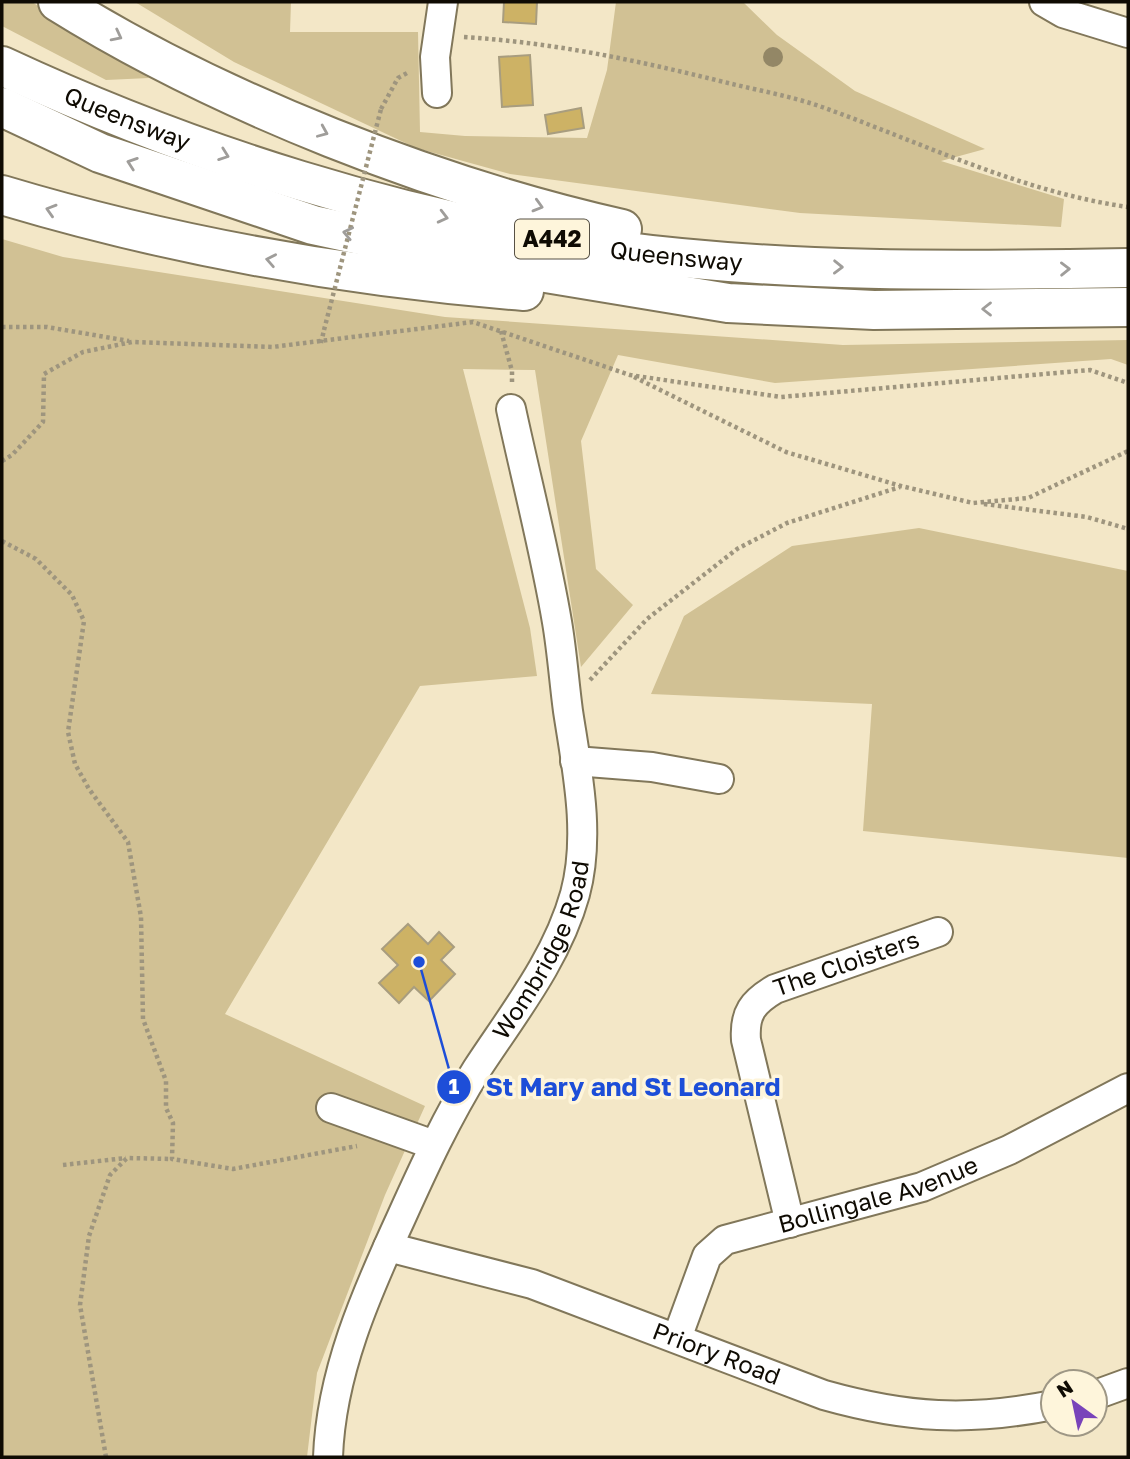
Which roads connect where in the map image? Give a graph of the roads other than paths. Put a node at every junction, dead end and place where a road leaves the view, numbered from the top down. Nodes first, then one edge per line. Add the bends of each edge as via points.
1 (58, 2) edge
2 (443, 2) edge
3 (1044, 2) edge
4 (1128, 33) edge
5 (2, 66) edge
6 (437, 93) dead end
7 (2, 107) edge
8 (2, 195) edge
9 (787, 266) junction
10 (1128, 268) edge
11 (729, 303) junction
12 (1128, 307) edge
13 (511, 409) road end
14 (575, 761) junction
15 (719, 779) dead end
16 (938, 932) dead end
17 (1128, 1088) edge
18 (331, 1108) dead end
19 (434, 1145) junction
20 (790, 1223) junction
21 (388, 1247) junction
22 (677, 1338) junction
23 (1128, 1383) edge
24 (1109, 1390) edge
25 (1039, 1407) edge
26 (328, 1457) edge

1 -> 9 highway, A442 via 222,90 381,156 617,228
2 - 6 street
3 - 4 street via 1063,13
5 -> 9 highway, Queensway / A442 via 78,101 279,175 332,189 478,226 612,250
11 -> 7 highway, Queensway / A442 via 510,267 313,225 100,152
11 -> 8 highway, A442 via 665,303 348,272 101,225
9 -> 10 highway, Queensway / A442
12 -> 11 highway, Queensway / A442 via 874,310
13 - 14 street, Wombridge Road via 557,621
14 - 15 street via 652,767
14 - 19 street, Wombridge Road via 581,820 575,893 529,993
16 - 20 street, The Cloisters via 775,989 749,1010 746,1040
17 - 20 street, Bollingale Avenue via 957,1174
18 - 19 street
19 - 21 street, Wombridge Road
20 - 22 street, Bollingale Avenue via 725,1240 712,1249
21 - 22 street, Priory Road via 532,1284
21 - 26 street, Wombridge Road via 339,1376
22 - 25 street, Priory Road via 824,1395 911,1415 996,1415
23 - 24 street

